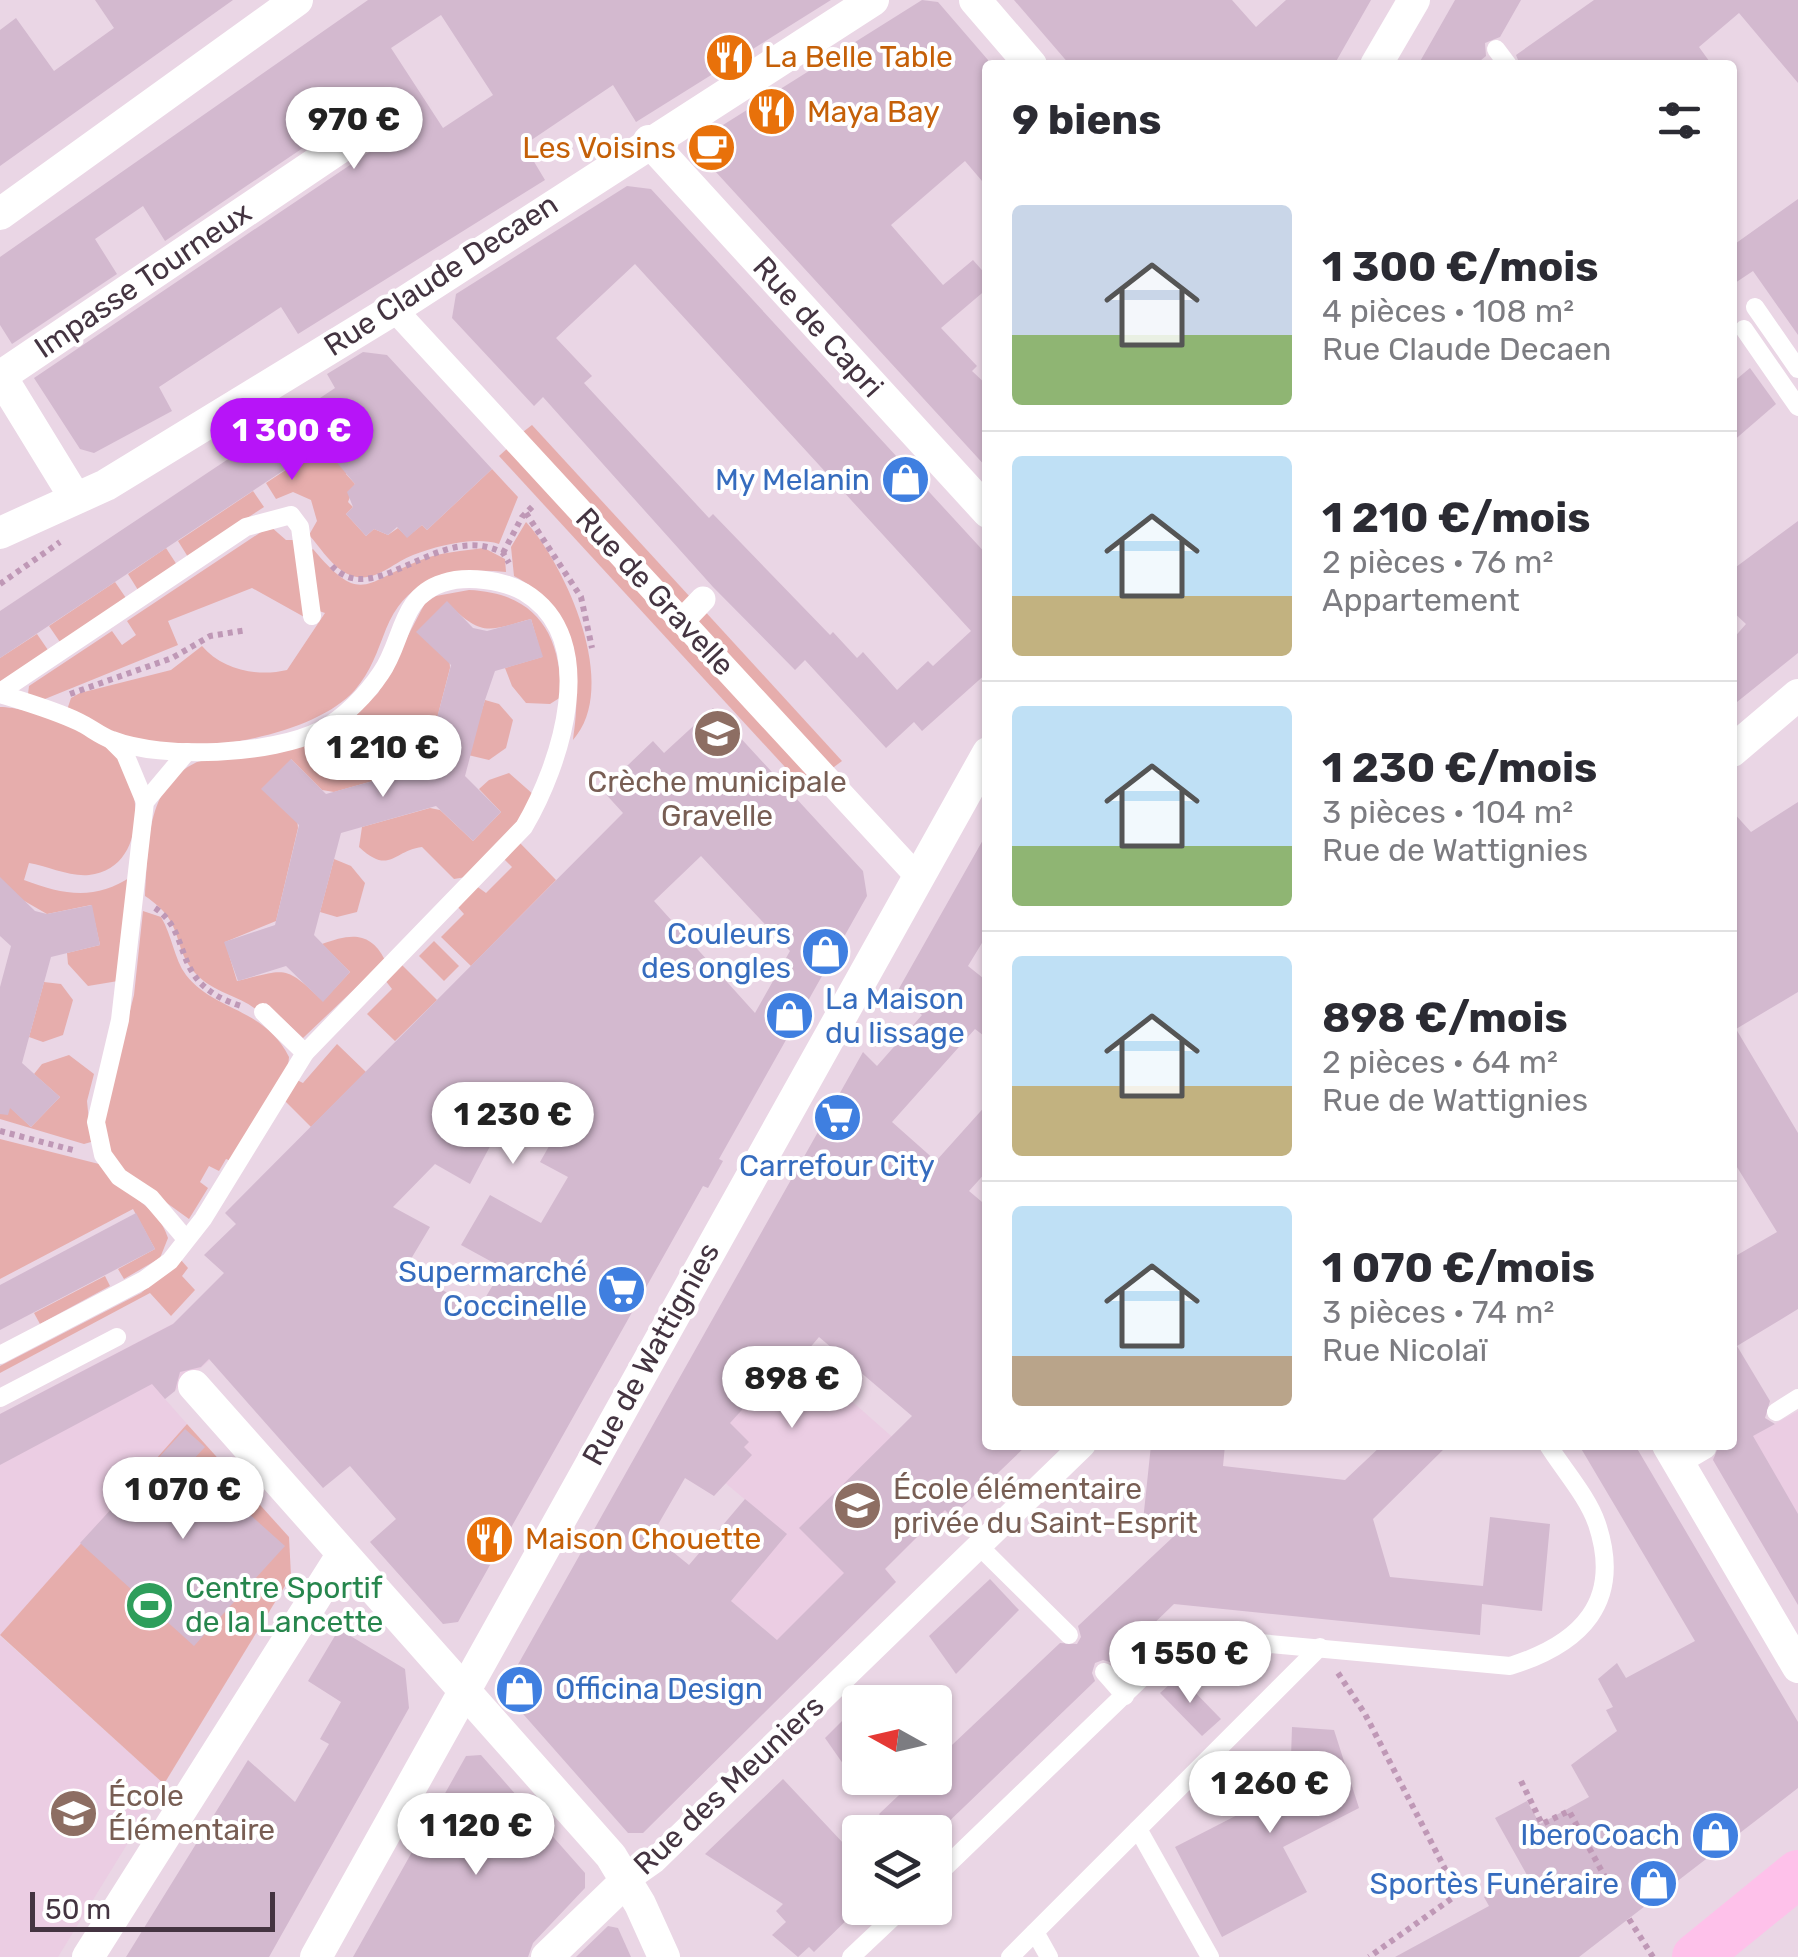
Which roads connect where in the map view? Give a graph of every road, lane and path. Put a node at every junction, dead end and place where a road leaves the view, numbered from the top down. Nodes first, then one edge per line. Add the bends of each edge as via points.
1 (297, 0) edge
2 (873, 0) edge
3 (975, 0) edge
4 (1414, 0) edge
5 (1496, 49) dead end
6 (1027, 60) edge
7 (1379, 60) edge
8 (1504, 60) edge
9 (386, 117) dead end
10 (649, 142) junction
11 (0, 214) edge
12 (1755, 307) dead end
13 (394, 309) junction
14 (1744, 329) dead end
15 (1798, 369) edge
16 (0, 376) edge
17 (1798, 407) edge
18 (74, 496) junction
19 (535, 504) dead end
20 (982, 505) edge
21 (0, 533) edge
22 (302, 538) junction
23 (504, 553) junction
24 (512, 585) junction
25 (703, 598) dead end
26 (312, 616) dead end
27 (682, 621) junction
28 (247, 630) dead end
29 (0, 693) edge
30 (1798, 695) edge
31 (53, 712) junction
32 (112, 740) junction
33 (1737, 747) edge
34 (187, 752) junction
35 (982, 763) edge
36 (145, 802) junction
37 (916, 875) junction
38 (135, 903) junction
39 (265, 1013) joint
40 (305, 1053) junction
41 (0, 1130) edge
42 (102, 1155) junction
43 (185, 1238) junction
44 (116, 1338) dead end
45 (0, 1354) edge
46 (194, 1386) dead end
47 (0, 1398) edge
48 (1798, 1398) edge
49 (1776, 1412) dead end
50 (1078, 1450) edge
51 (1551, 1450) edge
52 (1685, 1453) edge
53 (979, 1546) junction
54 (342, 1555) junction
55 (1068, 1635) dead end
56 (1320, 1648) junction
57 (1798, 1666) edge
58 (1104, 1672) dead end
59 (464, 1692) junction
60 (1125, 1696) junction
61 (1521, 1781) dead end
62 (1138, 1829) junction
63 (952, 1861) edge
64 (1798, 1874) edge
65 (1606, 1877) dead end
66 (626, 1880) junction
67 (1629, 1919) dead end
68 (885, 1925) edge
69 (1035, 1932) junction
70 (88, 1957) edge
71 (316, 1957) edge
72 (546, 1957) edge
73 (664, 1957) edge
74 (851, 1957) edge
75 (1010, 1957) edge
76 (1049, 1957) edge
77 (1210, 1957) edge
78 (1369, 1957) edge
79 (1653, 1957) edge
80 (1696, 1957) edge

1 - 11 street
2 - 10 street, Rue Claude Decaen
3 - 6 street
4 - 7 street
5 - 8 lane
9 - 16 street, Impasse Tourneux
10 - 13 street, Rue Claude Decaen
10 - 20 street, Rue de Capri
12 - 15 lane
13 - 18 street, Rue Claude Decaen via 106,485
13 - 27 street, Rue de Gravelle
14 - 17 lane
16 - 18 street
18 - 21 street, Rue Claude Decaen
19 - 23 path
22 - 23 path via 343,576 366,582 426,554 482,544
22 - 26 lane
22 - 29 lane via 292,515 246,528
23 - 24 path
24 - 34 lane via 443,583 418,598 401,622 384,671 323,729 266,746
24 - 40 lane via 536,599 564,650 570,697 544,794 524,827
25 - 27 street
27 - 37 street, Rue de Gravelle
28 - 31 path via 210,636 172,658 60,698
29 - 31 lane
30 - 33 street
31 - 32 lane
32 - 34 lane
32 - 36 lane
34 - 36 lane
35 - 37 street, Rue de Wattignies
36 - 38 lane
37 - 59 street, Rue de Wattignies
38 - 39 path via 160,911 199,982 262,1022
38 - 42 lane via 120,1020 96,1122
39 - 40 lane
40 - 43 lane
41 - 42 path
42 - 43 lane
43 - 45 lane via 170,1261 144,1280
44 - 47 lane
46 - 54 street
48 - 49 lane
50 - 53 street, Rue des Meuniers
51 - 56 lane via 1597,1522 1606,1582 1585,1626 1550,1653 1510,1666
52 - 57 street
53 - 55 lane
53 - 66 street, Rue des Meuniers via 654,1861
54 - 59 street
54 - 70 street
56 - 60 lane via 1194,1637 1177,1644
56 - 62 lane
56 - 78 path via 1366,1714 1458,1894
58 - 60 lane
59 - 66 street
59 - 71 street, Rue de Wattignies
60 - 63 lane
61 - 65 path via 1542,1824 1569,1811
62 - 69 lane
62 - 77 lane
64 - 80 main road
66 - 72 street, Rue des Meuniers
66 - 73 street
67 - 79 path
68 - 74 lane
69 - 75 lane
69 - 76 lane

